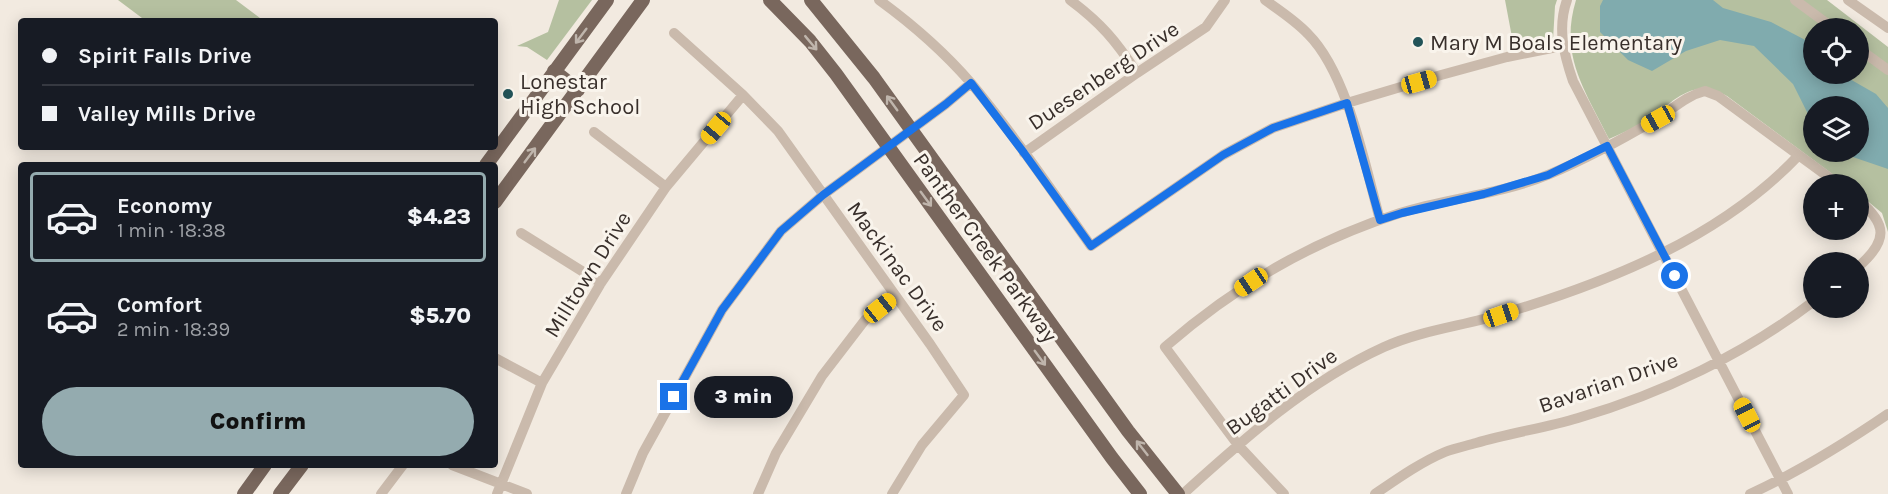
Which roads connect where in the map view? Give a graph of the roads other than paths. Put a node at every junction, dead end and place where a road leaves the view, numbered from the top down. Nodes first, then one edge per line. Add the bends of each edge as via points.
1 (607, 0) edge
2 (644, 0) edge
3 (770, 0) edge
4 (811, 0) edge
5 (879, 0) edge
6 (1070, 0) edge
7 (1225, 0) edge
8 (1265, 0) edge
9 (1567, 0) edge
10 (1795, 0) edge
11 (1848, 0) edge
12 (1819, 18) edge
13 (1888, 28) edge
14 (674, 33) dead end
15 (1562, 46) junction
16 (1869, 56) edge
17 (1888, 70) edge
18 (554, 71) junction
19 (1137, 73) junction
20 (971, 83) junction
21 (578, 90) junction
22 (743, 94) junction
23 (1347, 103) junction
24 (912, 130) junction
25 (594, 132) dead end
26 (1607, 146) junction
27 (888, 147) junction
28 (498, 148) edge
29 (1024, 153) junction
30 (1798, 156) junction
31 (1824, 174) edge
32 (666, 187) junction
33 (823, 195) junction
34 (498, 198) edge
35 (1869, 208) edge
36 (1380, 220) junction
37 (521, 233) dead end
38 (1664, 254) junction
39 (1869, 256) edge
40 (601, 283) junction
41 (896, 296) junction
42 (1803, 309) edge
43 (498, 360) edge
44 (1719, 361) junction
45 (542, 383) junction
46 (1888, 414) edge
47 (1238, 444) junction
48 (263, 468) edge
49 (300, 468) edge
50 (401, 468) edge
51 (458, 468) edge
52 (1780, 480) junction
53 (498, 489) edge
54 (244, 494) edge
55 (280, 494) edge
56 (381, 494) edge
57 (527, 494) edge
58 (626, 494) edge
59 (758, 494) edge
60 (892, 494) edge
61 (1140, 494) edge
62 (1178, 494) edge
63 (1183, 494) edge
64 (1284, 494) edge
65 (1375, 494) edge
66 (1750, 494) edge
67 (1788, 494) edge

1 -> 18 main road
2 - 21 main road
3 -> 27 main road, Panther Creek Parkway via 810,41
24 -> 4 main road, Panther Creek Parkway
5 - 20 street via 938,49
6 - 19 street via 1095,18
7 - 19 street, Duesenberg Drive via 1206,27
8 - 23 street via 1308,34 1328,59
9 - 15 street
10 - 12 street
11 - 13 street
14 - 22 street, Mackinac Drive
15 - 23 street via 1507,57
15 - 26 street via 1574,81
16 - 17 street
18 - 21 main road
18 - 28 main road
19 - 29 street, Duesenberg Drive
20 - 24 street
20 - 29 street
34 -> 21 main road
22 - 32 street, Milltown Drive
22 - 33 street, Mackinac Drive via 778,131
23 - 29 street via 1273,128 1223,155 1091,246
23 - 36 street
24 - 27 street
62 -> 24 main road, Panther Creek Parkway via 1128,431
25 - 32 street
26 - 30 street via 1658,119 1683,100 1706,91
26 - 36 street via 1548,175
26 - 38 street
27 - 33 street
27 -> 61 main road, Panther Creek Parkway
30 - 31 street
30 - 38 street, Bugatti Drive via 1751,198
32 - 40 street, Milltown Drive
33 - 41 street, Mackinac Drive
33 - 58 street via 781,231 722,310 643,453
35 - 39 street via 1880,218 1883,228 1882,240
36 - 47 street via 1336,236 1268,270 1165,347
37 - 40 street
38 - 44 street
38 - 47 street, Bugatti Drive via 1511,311 1386,346 1333,374
40 - 45 street, Milltown Drive
41 - 59 street via 865,320 822,376 776,453
41 - 60 street, Mackinac Drive via 964,396 922,445
42 - 44 street, Bavarian Drive
43 - 45 street
44 - 52 street
44 - 65 street, Bavarian Drive via 1578,418 1446,452
45 - 53 street, Milltown Drive
46 - 52 street
47 - 63 street, Bugatti Drive
47 - 64 street
48 - 54 main road
49 - 55 main road
50 - 56 street
51 - 53 street
52 - 66 street
52 - 67 street
53 - 57 street

